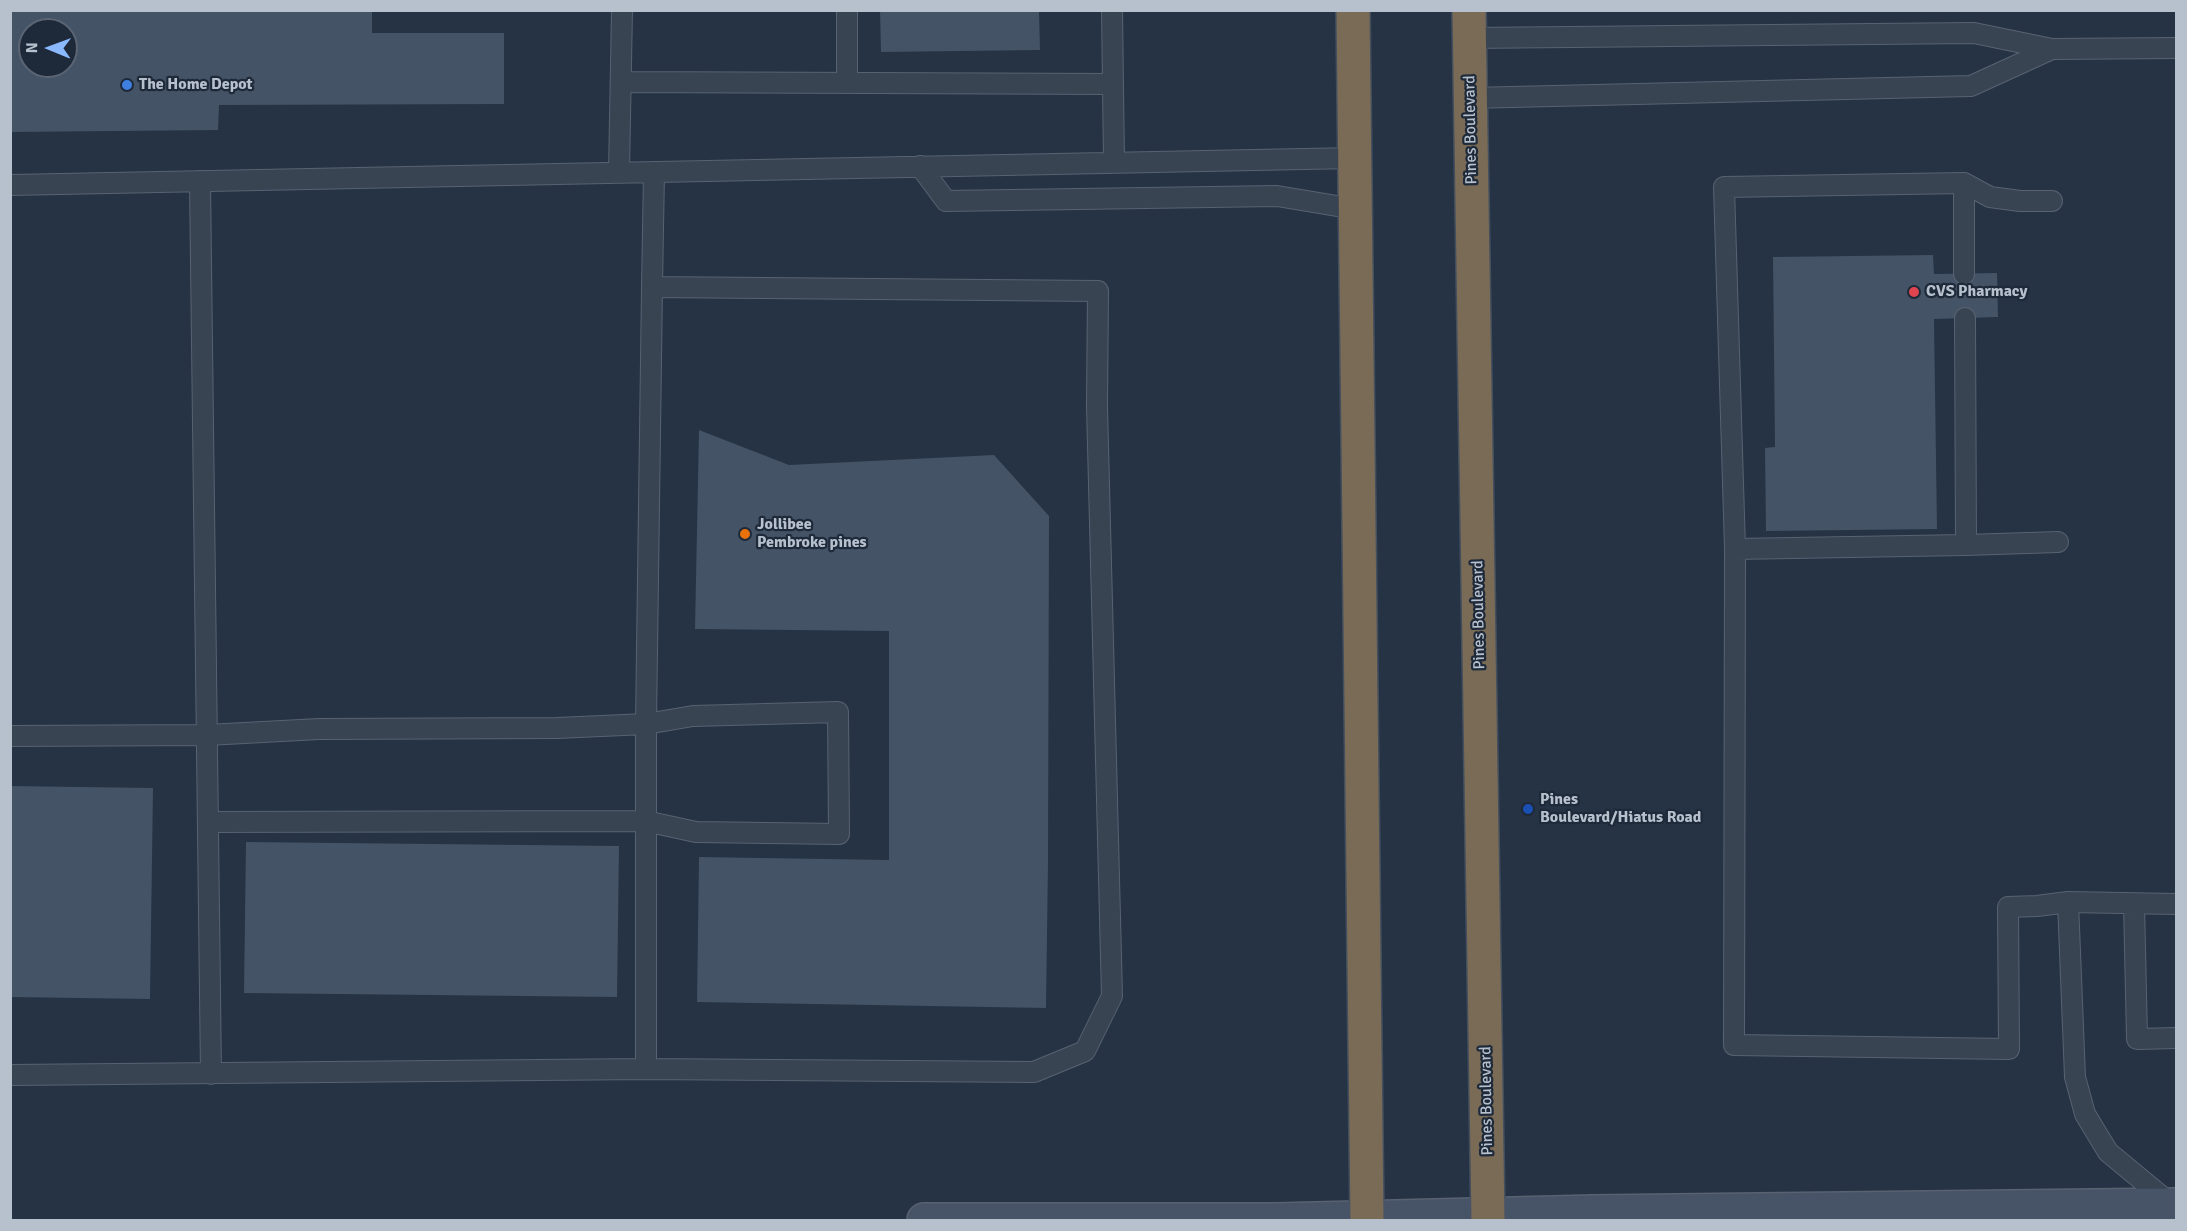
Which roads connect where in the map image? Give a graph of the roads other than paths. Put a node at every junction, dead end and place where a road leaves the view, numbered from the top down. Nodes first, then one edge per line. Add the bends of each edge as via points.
1 (622, 10) edge
2 (847, 10) edge
3 (1112, 10) edge
4 (1353, 10) edge
5 (1469, 24) edge
6 (2176, 48) edge
7 (2052, 49) junction
8 (621, 82) junction
9 (848, 83) junction
10 (1113, 84) junction
11 (1470, 98) junction
12 (1354, 158) junction
13 (1114, 162) junction
14 (920, 166) junction
15 (619, 172) junction
16 (654, 172) junction
17 (200, 181) junction
18 (1964, 183) junction
19 (10, 185) edge
20 (2052, 201) dead end
21 (1355, 209) junction
22 (1964, 274) dead end
23 (652, 287) junction
24 (1965, 318) dead end
25 (2058, 542) dead end
26 (1966, 545) junction
27 (1734, 549) junction
28 (646, 724) junction
29 (207, 735) junction
30 (10, 736) edge
31 (645, 821) junction
32 (208, 822) junction
33 (2068, 902) junction
34 (2134, 904) junction
35 (2176, 904) edge
36 (2176, 1038) edge
37 (646, 1069) junction
38 (210, 1074) junction
39 (10, 1075) edge
40 (2174, 1205) edge
41 (1488, 1217) edge
42 (1367, 1219) edge
43 (924, 1221) edge

1 - 8 lane
2 - 9 lane
3 - 10 lane
4 - 12 highway
5 - 7 lane via 1974,33
5 - 11 highway, Pines Boulevard
6 - 7 lane
7 - 11 lane via 1971,86
8 - 9 lane
8 - 15 lane
9 - 10 lane
10 - 13 lane
11 - 41 highway, Pines Boulevard
12 - 13 lane
12 - 21 highway
13 - 14 lane
14 - 16 lane
14 - 21 lane via 946,201 1277,196
15 - 16 lane
15 - 17 lane
16 - 23 lane
17 - 19 lane
17 - 29 lane
18 - 20 lane via 1990,197
18 - 22 lane
18 - 27 lane via 1724,187
21 - 42 highway
23 - 28 lane
23 - 37 lane via 1098,291 1097,406 1112,996 1085,1051 1034,1072
24 - 26 lane
25 - 26 lane
26 - 27 lane
27 - 33 lane via 1734,1045 2009,1049 2008,907
28 - 29 lane via 319,729
28 - 31 lane
28 - 31 lane via 693,716 838,712 839,834 696,832
29 - 30 lane
29 - 32 lane
31 - 32 lane
31 - 37 lane
32 - 38 lane
33 - 34 lane
33 - 40 lane via 2075,1077 2085,1114 2108,1152
34 - 35 lane
34 - 36 lane via 2137,1039
37 - 38 lane
38 - 39 lane
40 - 41 main road
41 - 42 main road
42 - 43 main road

